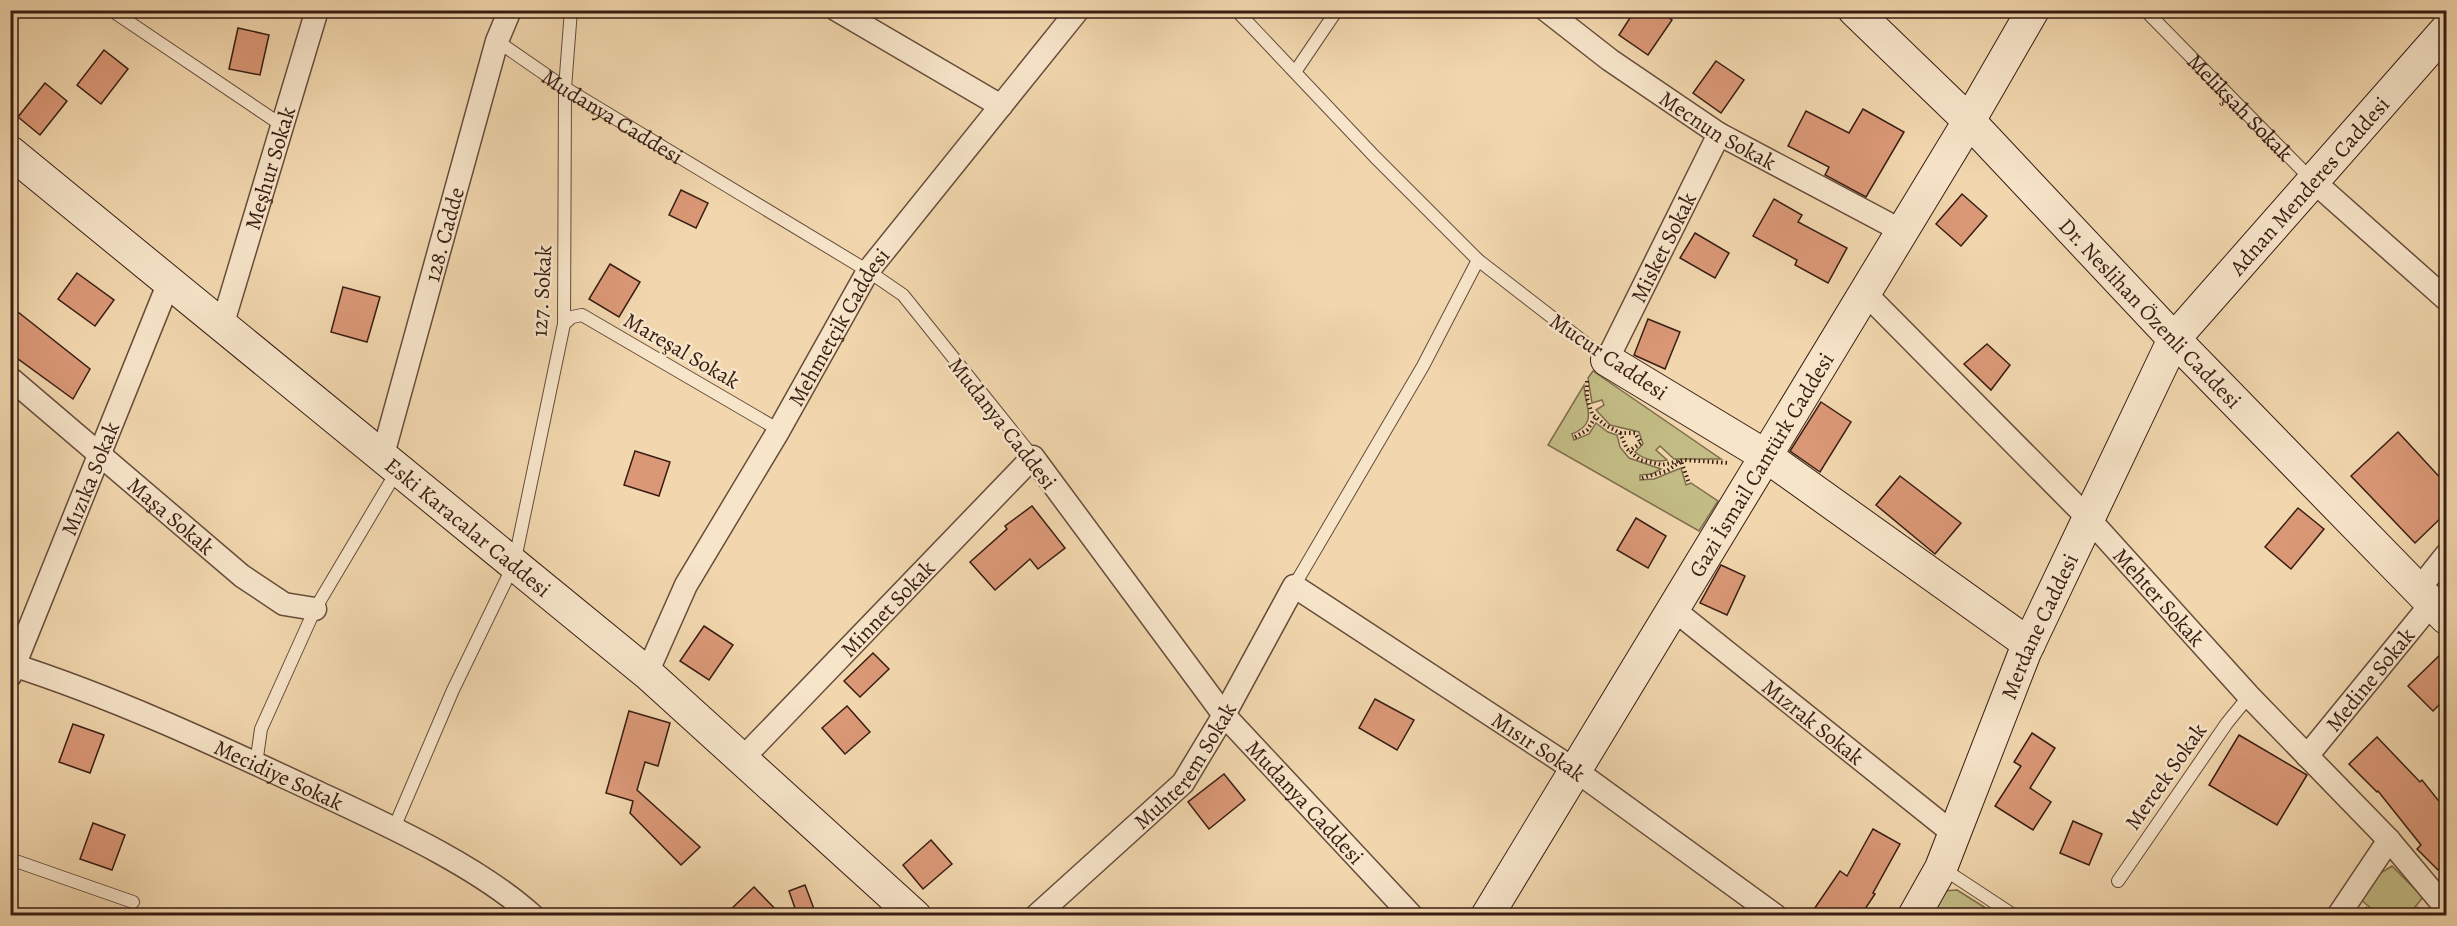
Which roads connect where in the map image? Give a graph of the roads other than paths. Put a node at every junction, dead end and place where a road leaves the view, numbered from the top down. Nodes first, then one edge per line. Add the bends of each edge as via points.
1 (111, 10) edge
2 (317, 10) edge
3 (510, 10) edge
4 (571, 10) edge
5 (837, 10) edge
6 (1077, 10) edge
7 (1236, 10) edge
8 (1337, 10) edge
9 (1854, 10) edge
10 (2033, 10) edge
11 (2145, 10) edge
12 (1547, 11) edge
13 (2446, 30) edge
14 (497, 41) junction
15 (1295, 72) junction
16 (565, 88) junction
17 (1001, 106) junction
18 (1968, 121) junction
19 (283, 126) junction
20 (1719, 134) junction
21 (10, 152) edge
22 (2312, 180) junction
23 (1902, 231) junction
24 (1478, 260) junction
25 (868, 271) junction
26 (169, 282) junction
27 (1865, 293) junction
28 (2446, 299) edge
29 (564, 324) junction
30 (222, 326) junction
31 (2174, 339) junction
32 (1597, 370) junction
33 (10, 378) edge
34 (779, 430) junction
35 (100, 452) junction
36 (1033, 458) junction
37 (1763, 461) junction
38 (390, 464) junction
39 (2088, 518) junction
40 (2446, 555) edge
41 (514, 564) junction
42 (1294, 586) junction
43 (2432, 603) edge
44 (315, 609) junction
45 (1673, 609) junction
46 (2029, 644) junction
47 (12, 668) edge
48 (647, 673) junction
49 (2249, 696) junction
50 (1224, 715) junction
51 (2307, 756) junction
52 (742, 758) junction
53 (256, 764) junction
54 (1575, 770) junction
55 (394, 828) junction
56 (1954, 834) junction
57 (2389, 840) junction
58 (10, 859) edge
59 (1941, 868) junction
60 (2118, 881) dead end
61 (133, 902) dead end
62 (2446, 909) edge
63 (533, 915) edge
64 (915, 915) edge
65 (1036, 915) edge
66 (1412, 915) edge
67 (1487, 915) edge
68 (1776, 915) edge
69 (1914, 915) edge
70 (2015, 915) edge
71 (2338, 915) edge

1 - 19 lane
2 - 19 street, Meşhur Sokak
3 - 14 street, 128. Cadde
4 - 16 lane, 127. Sokak
5 - 17 street
6 - 17 street, Mehmetçik Caddesi
7 - 15 lane, Mucur Caddesi
8 - 15 lane
9 - 18 street, Dr. Neslihan Özenli Caddesi
10 - 18 street, Gazi İsmail Cantürk Caddesi
11 - 22 lane, Melikşah Sokak
12 - 20 street, Mecnun Sokak via 1610,60
13 - 22 street, Adnan Menderes Caddesi
14 - 16 lane, Mudanya Caddesi
14 - 38 street, 128. Cadde
15 - 24 lane, Mucur Caddesi
16 - 25 lane, Mudanya Caddesi
16 - 29 lane, 127. Sokak
17 - 25 street, Mehmetçik Caddesi
18 - 23 street, Gazi İsmail Cantürk Caddesi
18 - 31 street, Dr. Neslihan Özenli Caddesi
19 - 30 street, Meşhur Sokak
20 - 23 street, Mecnun Sokak
20 - 32 street, Misket Sokak
21 - 26 street, Eski Karacalar Caddesi
22 - 28 street, Melikşah Sokak
22 - 31 street, Adnan Menderes Caddesi
23 - 27 street, Gazi İsmail Cantürk Caddesi
24 - 32 lane, Mucur Caddesi
24 - 42 lane via 1423,366
25 - 34 street, Mehmetçik Caddesi
25 - 36 lane, Mudanya Caddesi via 903,295
26 - 30 street, Eski Karacalar Caddesi
26 - 35 street, Mızıka Sokak
27 - 37 street, Gazi İsmail Cantürk Caddesi
27 - 39 street, Mehter Sokak
29 - 34 lane, Mareşal Sokak via 582,315
29 - 41 lane, 127. Sokak
30 - 38 street, Eski Karacalar Caddesi
31 - 39 street, Merdane Caddesi
31 - 43 street, Dr. Neslihan Özenli Caddesi
32 - 37 street, Mucur Caddesi
33 - 35 street, Maşa Sokak
34 - 48 street, Mehmetçik Caddesi via 686,585
35 - 44 street, Maşa Sokak via 242,576 284,604
35 - 47 street, Mızıka Sokak
36 - 50 street, Mudanya Caddesi
36 - 52 street, Minnet Sokak
37 - 45 street, Gazi İsmail Cantürk Caddesi
37 - 46 street, Mucur Caddesi
38 - 41 street, Eski Karacalar Caddesi
38 - 44 lane
39 - 46 street, Merdane Caddesi
39 - 49 street, Mehter Sokak
40 - 43 street, Medine Sokak
41 - 48 street, Eski Karacalar Caddesi
41 - 55 lane, 127. Sokak via 453,690
42 - 50 street, Muhterem Sokak
42 - 54 street, Mısır Sokak
43 - 51 street, Medine Sokak
44 - 53 lane via 261,729
45 - 54 street, Gazi İsmail Cantürk Caddesi
45 - 56 street, Mızrak Sokak
46 - 56 street, Merdane Caddesi
47 - 53 street, Mecidiye Sokak via 187,731
48 - 52 street, Eski Karacalar Caddesi
49 - 51 street, Mehter Sokak
49 - 60 lane, Mercek Sokak
50 - 65 street, Muhterem Sokak via 1183,783
50 - 66 street, Mudanya Caddesi
51 - 57 street, Mehter Sokak
52 - 64 street, Eski Karacalar Caddesi
53 - 55 street, Mecidiye Sokak
54 - 67 street, Gazi İsmail Cantürk Caddesi
54 - 68 street, Mısır Sokak
55 - 63 street, Mecidiye Sokak via 483,879
56 - 59 street, Merdane Caddesi
57 - 62 street, Mehter Sokak
57 - 71 street
58 - 61 lane
59 - 69 street, Merdane Caddesi
59 - 70 lane

